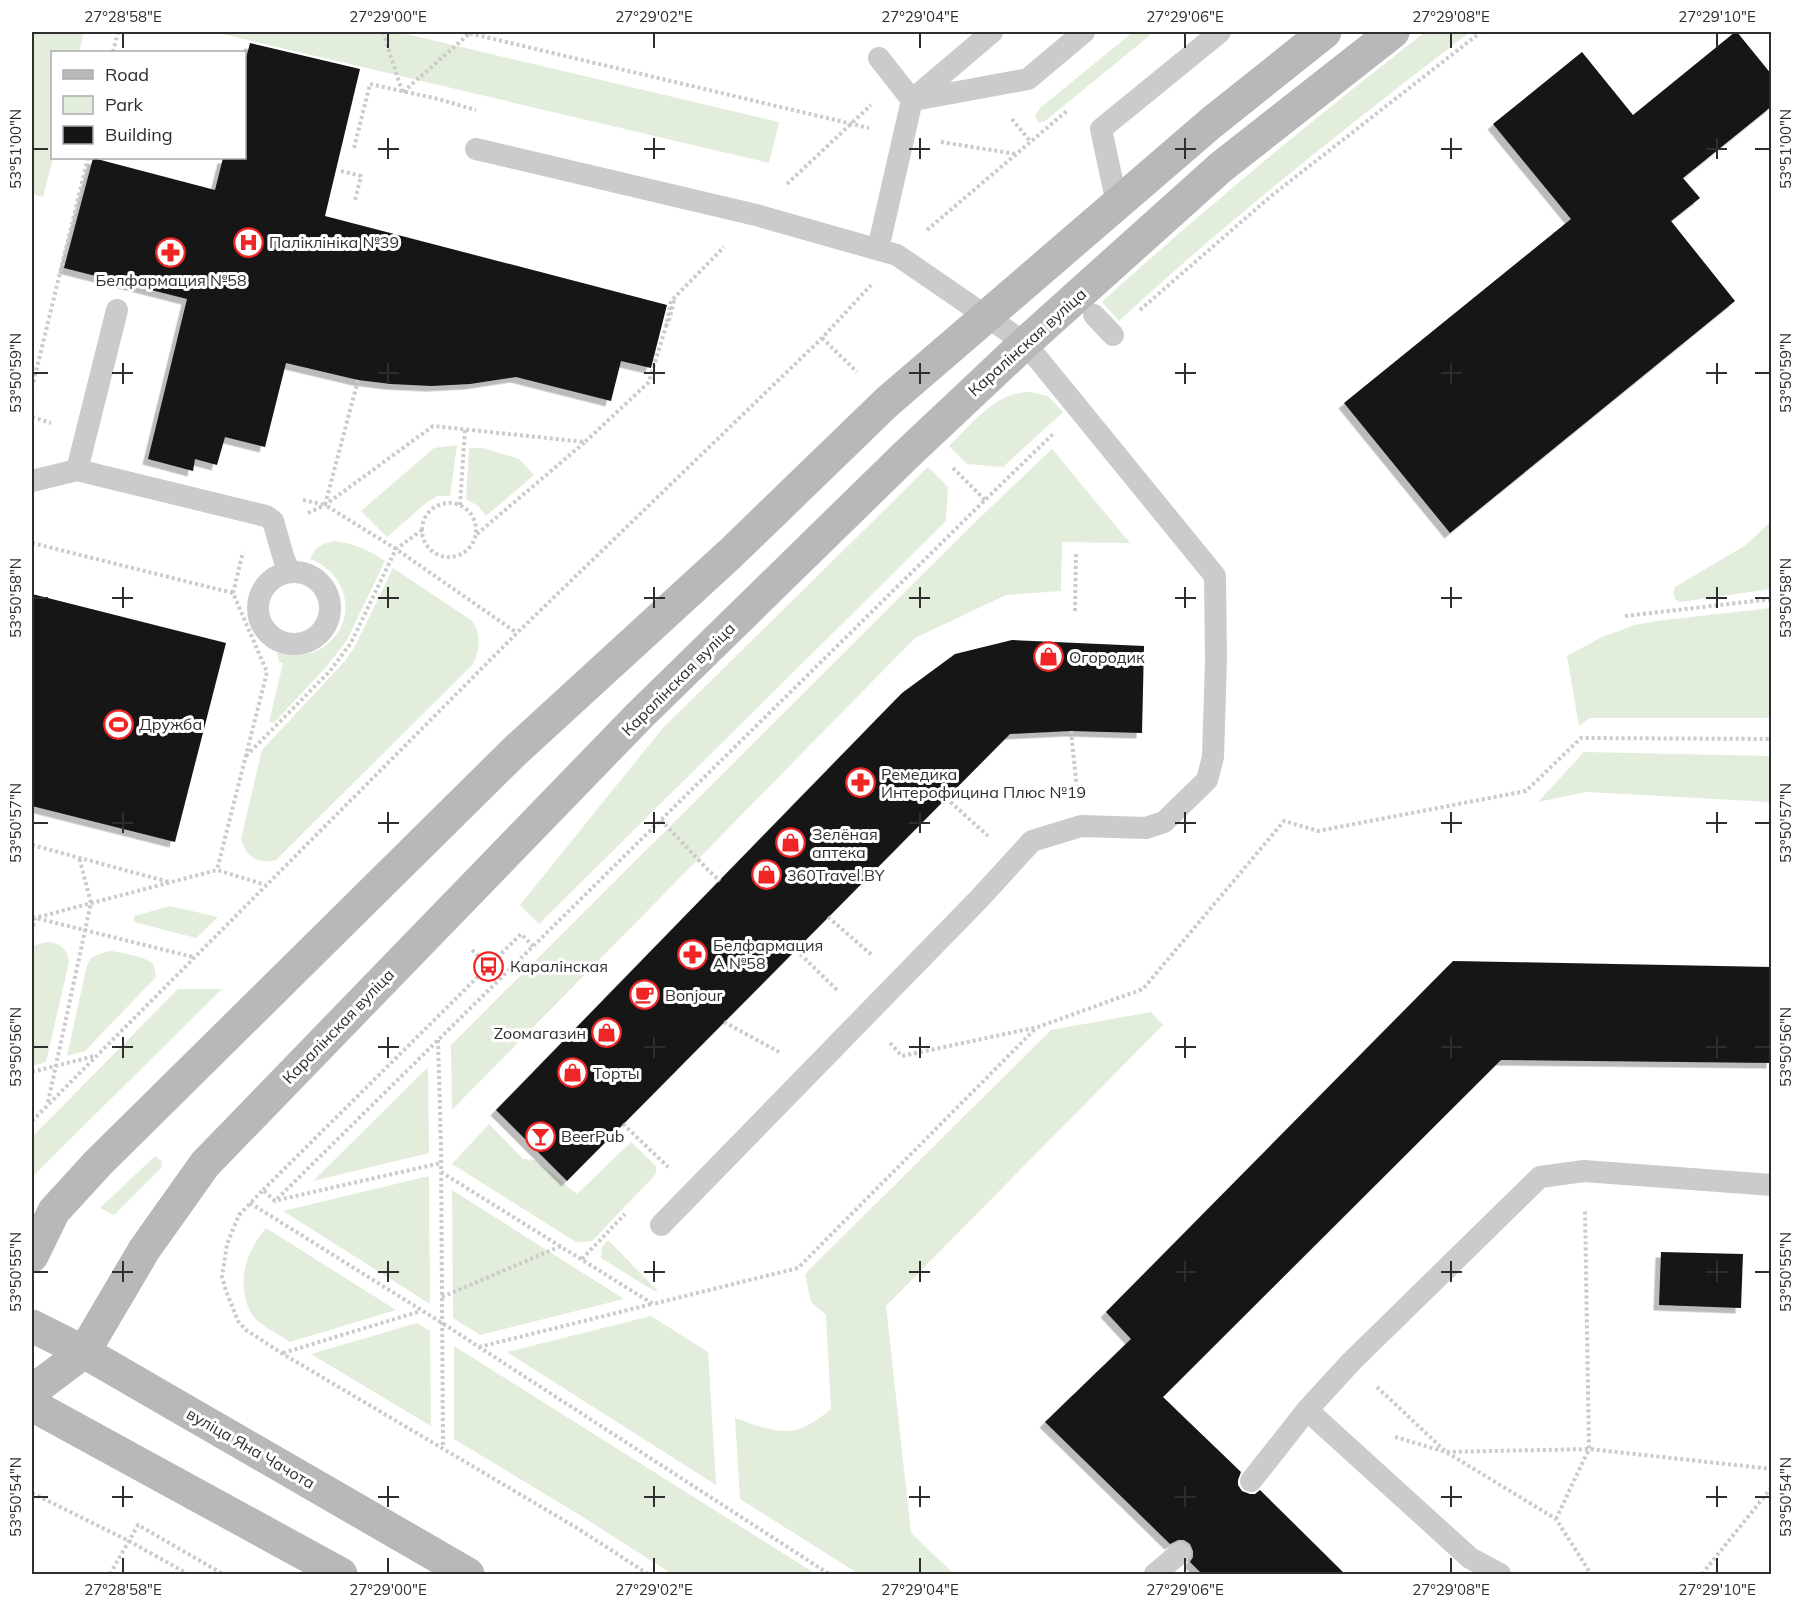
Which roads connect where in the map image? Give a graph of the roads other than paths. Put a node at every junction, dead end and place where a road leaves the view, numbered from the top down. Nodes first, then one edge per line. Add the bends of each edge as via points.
1 (992, 32) edge
2 (1084, 32) edge
3 (1220, 32) edge
4 (1325, 32) edge
5 (1393, 32) edge
6 (879, 58) dead end
7 (912, 100) junction
8 (476, 149) dead end
9 (1116, 204) junction
10 (888, 252) junction
11 (117, 310) dead end
12 (1094, 315) dead end
13 (987, 317) junction
14 (1113, 335) road end
15 (1025, 343) junction
16 (77, 470) junction
17 (32, 481) edge
18 (290, 572) dead end
19 (1772, 1185) edge
20 (661, 1225) dead end
21 (32, 1256) edge
22 (32, 1326) edge
23 (84, 1352) junction
24 (32, 1391) edge
25 (32, 1405) edge
26 (1307, 1410) junction
27 (1251, 1482) dead end
28 (1180, 1553) dead end
29 (341, 1575) edge
30 (468, 1575) edge
31 (1155, 1575) edge
32 (1500, 1575) edge

1 - 7 lane
2 - 7 lane via 1028,79
3 - 9 lane via 1101,129
4 - 9 main road
5 - 15 main road, Каралінская вуліца via 1221,167
6 - 7 lane
7 - 10 lane
8 - 10 lane via 756,215
9 - 13 main road
10 - 13 lane
11 - 16 lane
12 - 14 lane
13 - 15 lane
13 - 21 main road via 887,402 731,553 516,750 98,1163 54,1211
15 - 20 lane via 1215,576 1214,746 1207,780 1164,822 1146,828 1081,826 1032,841
15 - 23 main road, Каралінская вуліца via 639,716 205,1164 144,1250
16 - 17 lane
16 - 18 lane via 266,516 273,521
19 - 26 lane via 1584,1171 1540,1177
22 - 23 main road, вуліца Яна Чачота
23 - 24 main road, Каралінская вуліца
23 - 30 main road, вуліца Яна Чачота
25 - 29 main road
26 - 27 lane
26 - 32 lane via 1470,1557
28 - 31 lane

